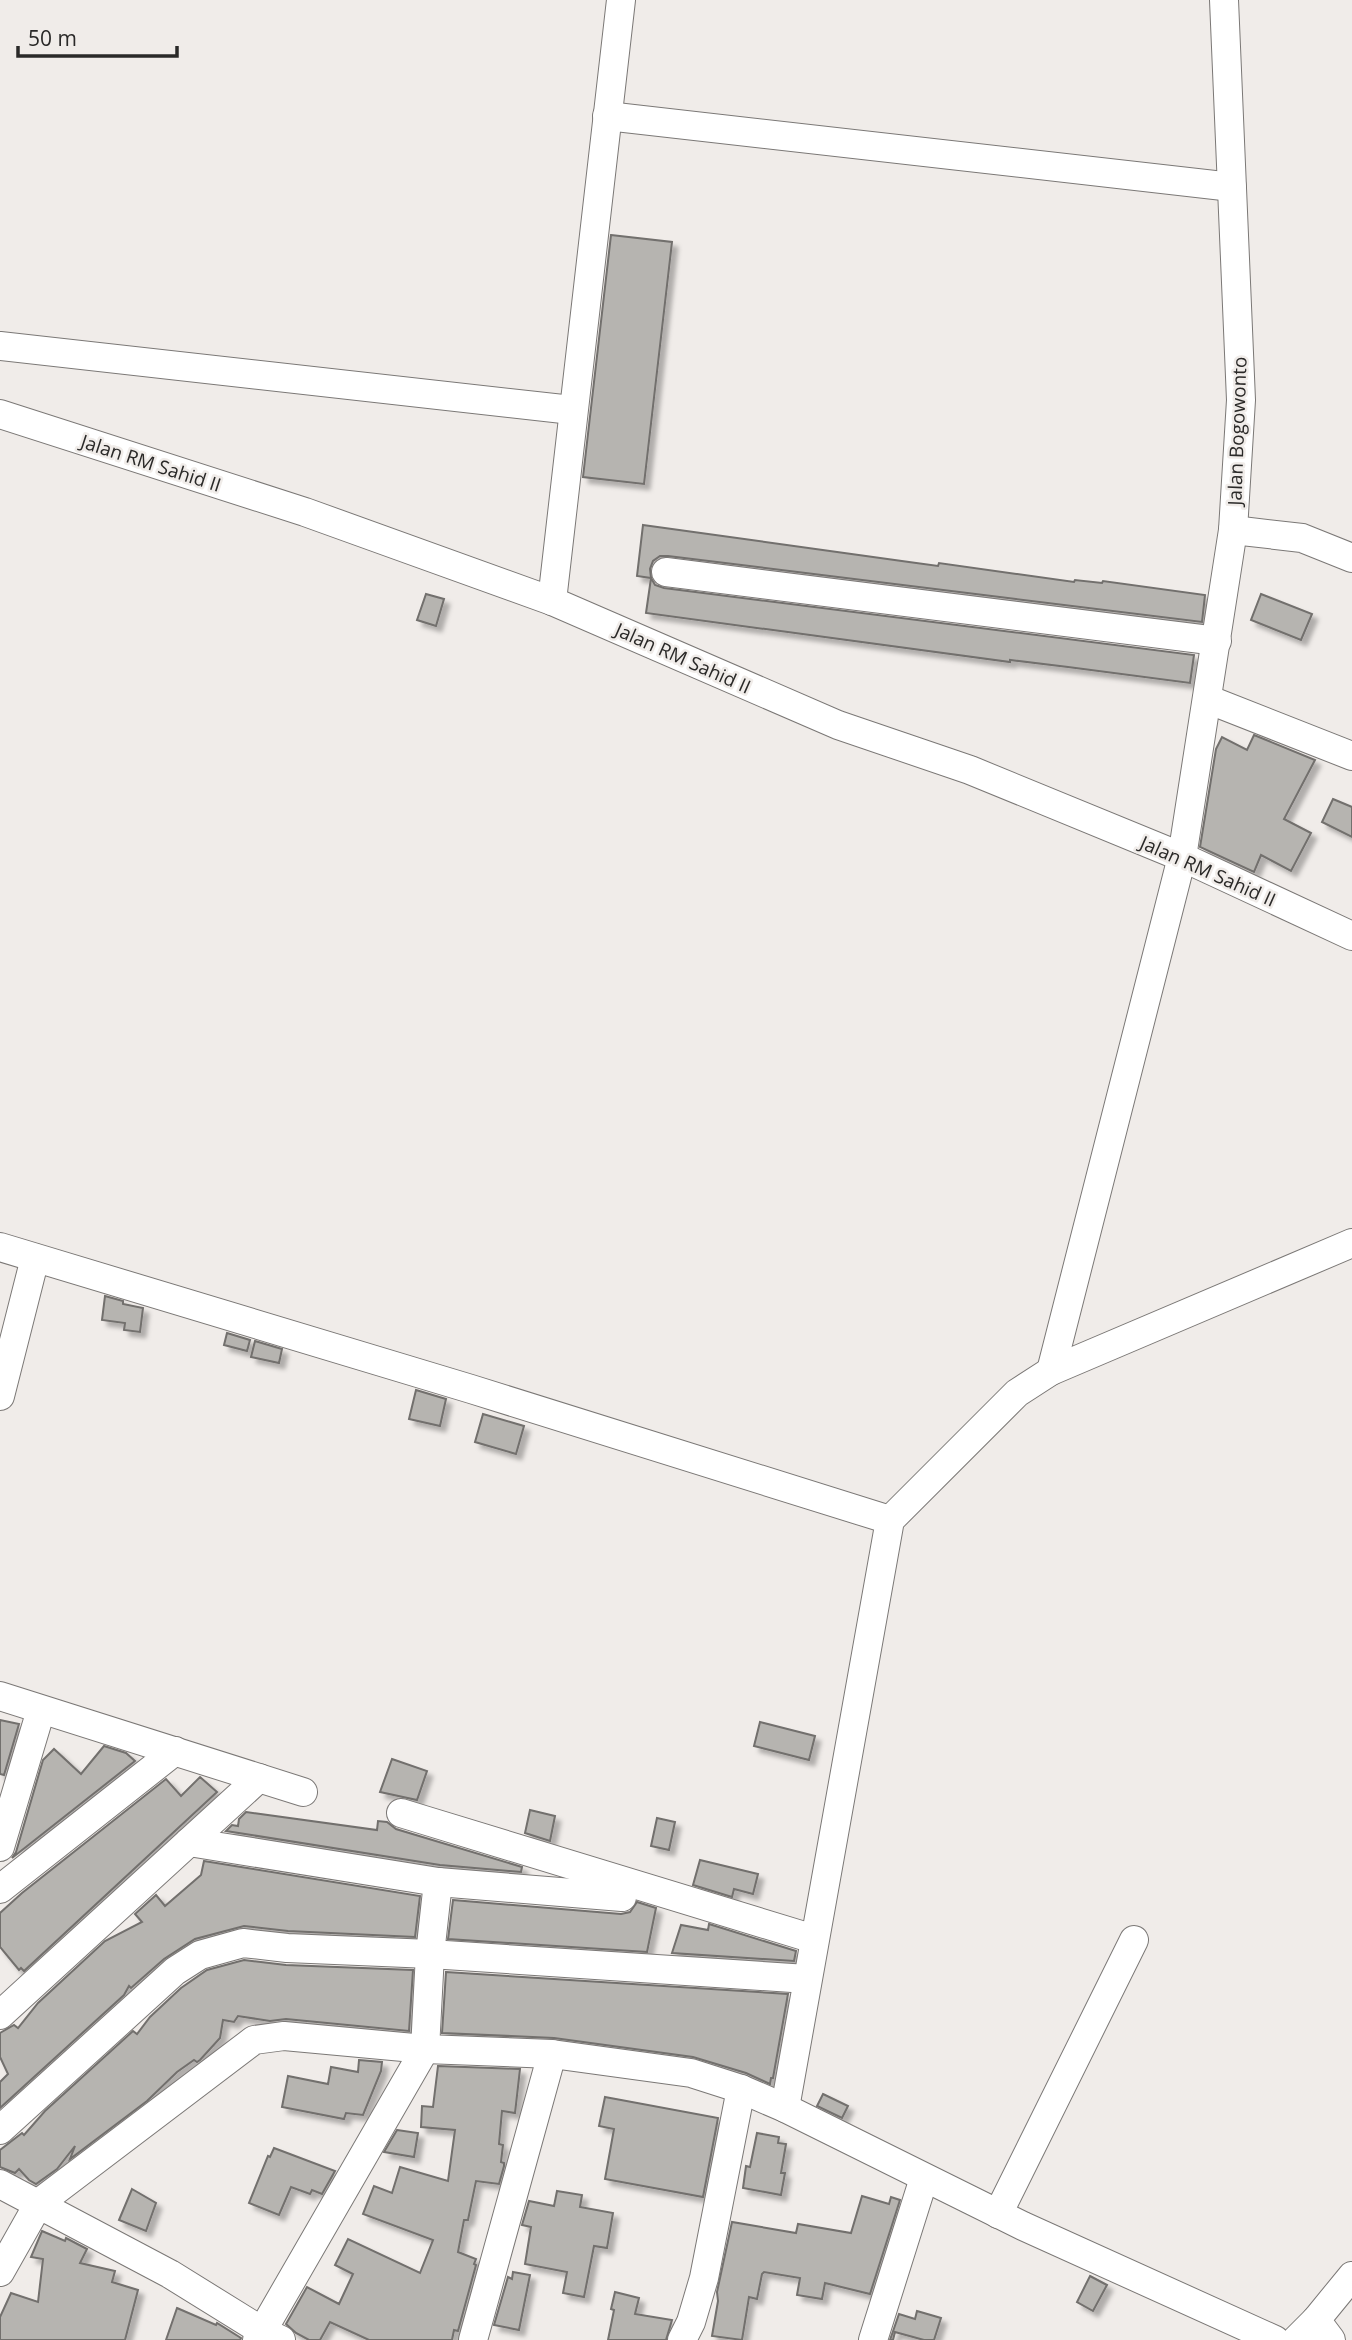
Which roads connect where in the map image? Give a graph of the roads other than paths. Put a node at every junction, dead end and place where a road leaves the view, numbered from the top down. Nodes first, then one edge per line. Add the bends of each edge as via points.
1 (621, 0) edge
2 (1224, 0) edge
3 (607, 116) junction
4 (1232, 187) junction
5 (0, 346) edge
6 (572, 410) junction
7 (0, 414) edge
8 (1233, 530) junction
9 (1352, 558) edge
10 (666, 572) dead end
11 (552, 601) junction
12 (1217, 641) junction
13 (1208, 699) junction
14 (1352, 756) edge
15 (1182, 858) junction
16 (1352, 936) edge
17 (1352, 1244) edge
18 (0, 1247) edge
19 (35, 1258) junction
20 (1051, 1371) junction
21 (0, 1396) edge
22 (890, 1520) junction
23 (0, 1696) edge
24 (41, 1710) junction
25 (175, 1751) junction
26 (259, 1778) junction
27 (303, 1792) dead end
28 (401, 1813) dead end
29 (189, 1842) junction
30 (0, 1847) edge
31 (438, 1882) junction
32 (0, 1889) edge
33 (622, 1897) dead end
34 (814, 1939) junction
35 (1134, 1940) dead end
36 (430, 1954) junction
37 (807, 1979) junction
38 (0, 2015) edge
39 (425, 2049) junction
40 (552, 2054) junction
41 (741, 2089) junction
42 (785, 2108) junction
43 (0, 2130) edge
44 (924, 2178) junction
45 (0, 2184) edge
46 (39, 2203) junction
47 (998, 2214) junction
48 (0, 2272) edge
49 (1352, 2276) edge
50 (1324, 2330) edge
51 (267, 2337) edge
52 (483, 2338) edge
53 (682, 2340) edge
54 (873, 2340) edge
55 (1275, 2340) edge
56 (1296, 2340) edge

1 - 3 street
2 - 4 street, Jalan Bogowonto
3 - 4 street
3 - 6 street
4 - 8 street, Jalan Bogowonto via 1241,400
5 - 6 street
6 - 11 street
7 - 11 street, Jalan RM Sahid II via 305,512
8 - 9 street via 1302,538
8 - 12 street, Jalan Bogowonto
10 - 12 street
11 - 15 street, Jalan RM Sahid II via 838,725 970,771
12 - 13 street, Jalan Bogowonto
13 - 14 street
13 - 15 street, Jalan Bogowonto
15 - 16 street, Jalan RM Sahid II
15 - 20 street, Jalan Bogowonto
17 - 20 street
18 - 19 street
19 - 21 street
19 - 22 street
20 - 22 street via 1008,1401
22 - 34 street
23 - 24 street
24 - 25 street
24 - 30 street
25 - 26 street
25 - 32 street
26 - 27 street
26 - 29 street
28 - 34 street
29 - 31 street
29 - 38 street
31 - 33 street
31 - 36 street
34 - 37 street
35 - 47 street
36 - 37 street
36 - 39 street
36 - 43 street via 243,1943 200,1955 175,1971
37 - 42 street
39 - 40 street
39 - 46 street via 284,2036 254,2040
39 - 51 street
40 - 41 street via 691,2073
40 - 52 street
41 - 42 street
41 - 53 street via 704,2278
42 - 44 street
44 - 47 street
44 - 54 street
45 - 46 street
46 - 48 street
46 - 51 street via 170,2274
47 - 55 street
49 - 50 street
50 - 56 street

